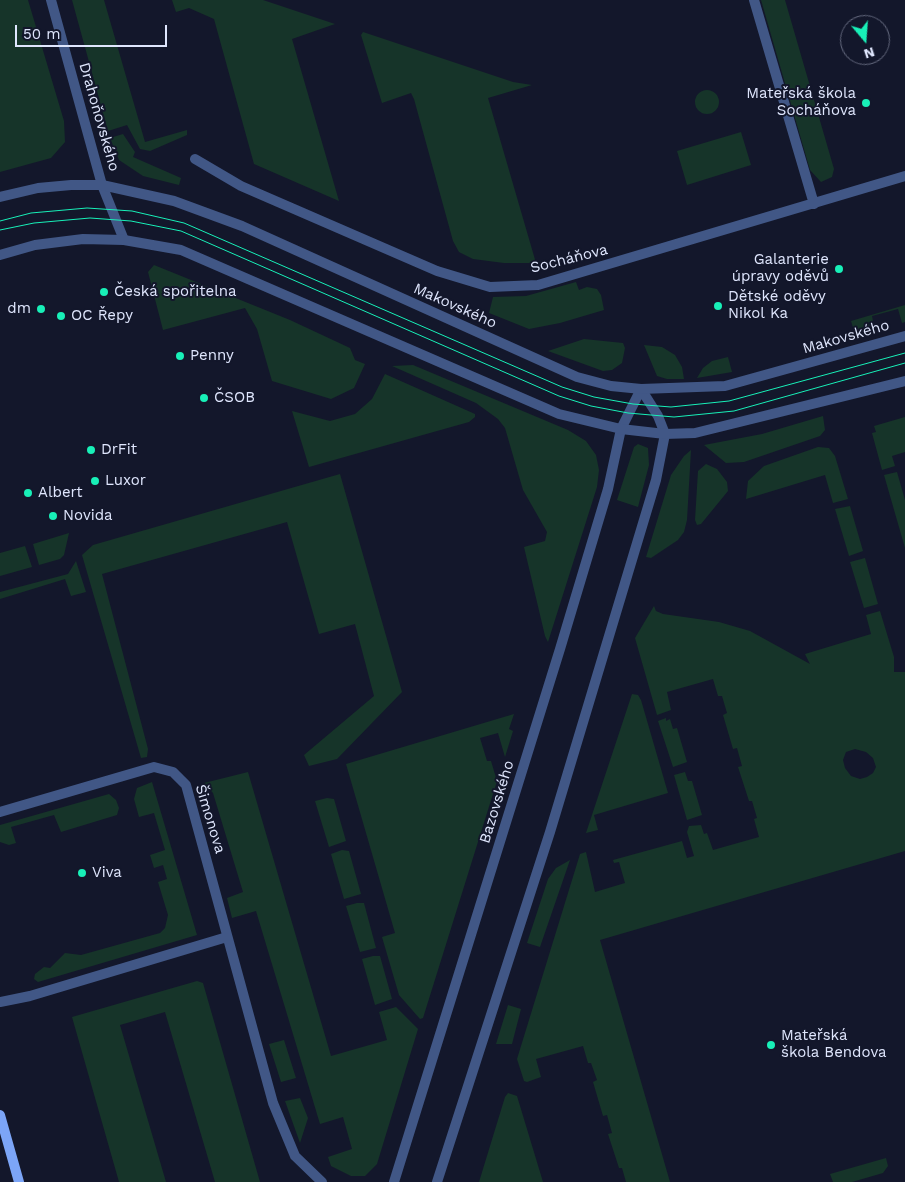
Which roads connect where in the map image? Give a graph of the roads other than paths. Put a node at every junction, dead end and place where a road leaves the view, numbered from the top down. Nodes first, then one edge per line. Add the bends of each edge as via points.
1 (51, 0) edge
2 (754, 0) edge
3 (195, 159) dead end
4 (905, 176) edge
5 (102, 185) junction
6 (0, 197) edge
7 (814, 204) junction
8 (124, 240) junction
9 (0, 255) edge
10 (905, 336) edge
11 (905, 381) edge
12 (641, 389) junction
13 (621, 429) junction
14 (665, 434) junction
15 (0, 812) edge
16 (227, 937) junction
17 (0, 1002) edge
18 (0, 1115) edge
19 (19, 1182) edge
20 (322, 1182) edge
21 (394, 1182) edge
22 (437, 1182) edge

1 - 5 street, Drahoňovského
2 - 7 street
3 - 7 street, Socháňova via 241,186 437,271 490,287 538,285
4 - 7 street, Socháňova
5 - 6 street, Makovského via 38,188
5 - 8 street, Drahoňovského
5 - 12 street, Makovského via 174,201 242,226 578,377 611,386
8 - 9 street via 73,240 35,245
8 - 13 street via 181,250 559,414
10 - 12 street, Makovského via 725,386
11 - 14 street via 694,433
12 - 13 street, Bazovského
12 - 14 street
13 - 14 street
13 - 21 street, Bazovského via 608,489 560,649
14 - 22 street via 656,480 550,832
15 - 16 street, Šimonova via 154,767 174,772 186,785
16 - 17 street
16 - 20 street, Šimonova via 274,1103 295,1156
18 - 19 main road

